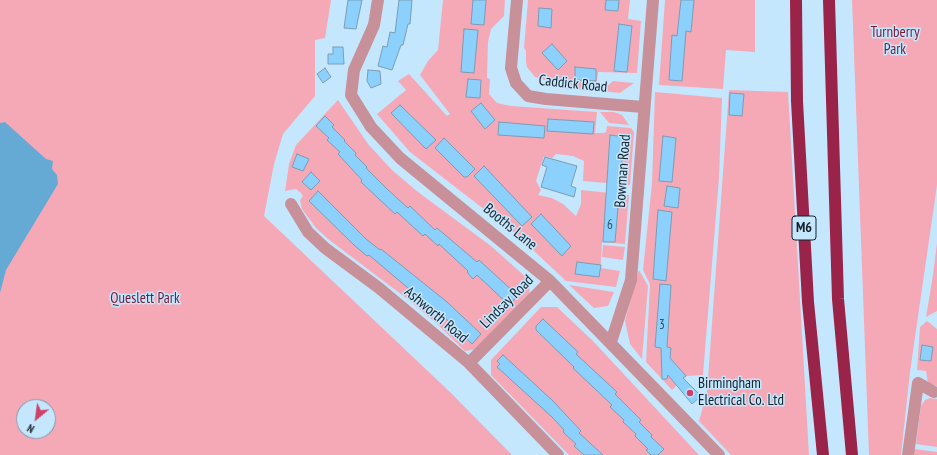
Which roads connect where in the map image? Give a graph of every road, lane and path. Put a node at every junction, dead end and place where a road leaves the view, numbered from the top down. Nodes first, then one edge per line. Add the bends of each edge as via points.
1 (378, 0) edge
2 (517, 0) edge
3 (653, 0) edge
4 (796, 0) edge
5 (829, 0) edge
6 (644, 107) junction
7 (291, 204) dead end
8 (550, 281) junction
9 (611, 342) junction
10 (469, 363) junction
11 (934, 392) dead end
12 (558, 455) edge
13 (719, 455) edge
14 (823, 455) edge
15 (852, 455) edge
16 (908, 455) edge

1 - 8 street, Booths Lane via 374,25 354,70 351,95 371,127 400,158
2 - 6 street, Caddick Road via 510,68 516,83 528,96
3 - 6 street, Bowman Road
4 - 14 highway, M6 via 797,101 808,302
5 - 15 highway, M6 via 838,299
6 - 9 street, Bowman Road via 631,280
7 - 10 street, Ashworth Road via 308,232
8 - 9 street, Booths Lane
8 - 10 street, Lindsay Road
9 - 13 street, Booths Lane
10 - 12 street, Ashworth Road
11 - 16 street via 918,382

